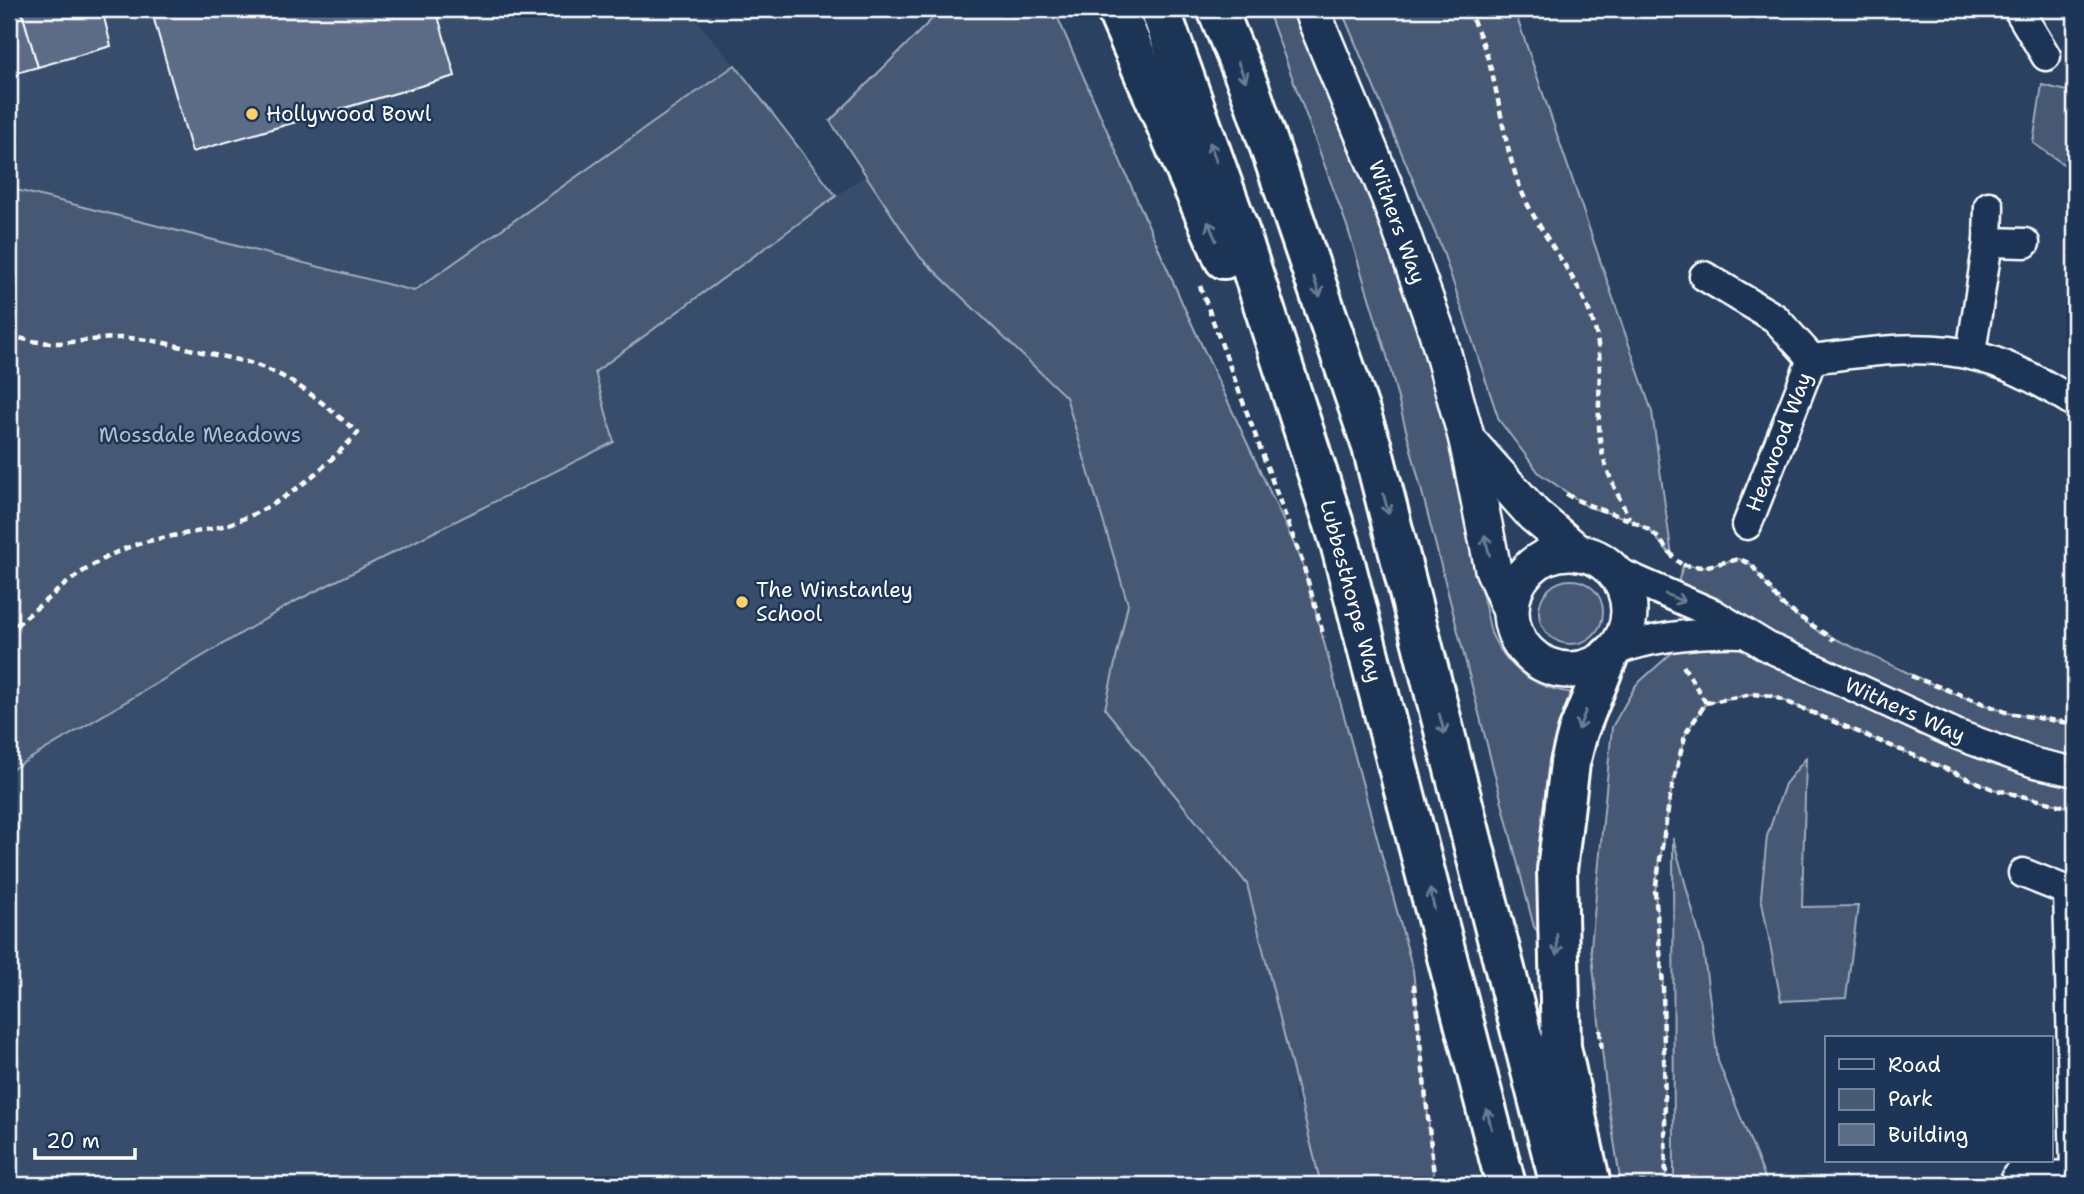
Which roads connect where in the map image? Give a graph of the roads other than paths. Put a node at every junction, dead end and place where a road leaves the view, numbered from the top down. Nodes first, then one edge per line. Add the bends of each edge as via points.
1 (1116, 9) edge
2 (1160, 9) edge
3 (1217, 9) edge
4 (1311, 9) edge
5 (2018, 9) edge
6 (2046, 56) dead end
7 (1989, 206) dead end
8 (1988, 242) junction
9 (2025, 243) dead end
10 (1704, 276) dead end
11 (1971, 353) junction
12 (1812, 359) junction
13 (2075, 402) edge
14 (1467, 440) junction
15 (1747, 525) dead end
16 (1340, 543) junction
17 (1579, 553) junction
18 (1613, 570) junction
19 (1510, 609) junction
20 (1741, 633) junction
21 (1611, 654) junction
22 (2075, 772) edge
23 (2023, 873) dead end
24 (2071, 890) edge
25 (2075, 1173) edge
26 (2016, 1177) dead end
27 (1506, 1185) edge
28 (1560, 1185) edge
29 (1591, 1185) edge

16 -> 1 highway
16 -> 2 highway, Lubbesthorpe Way via 1242,239
3 -> 28 highway via 1251,92 1372,447
4 - 14 street, Withers Way via 1393,209 1437,332
5 - 6 street
7 - 8 street
8 - 9 street
8 - 11 street
10 - 12 street, Heawood Way via 1775,318
11 - 12 street, Heawood Way via 1911,348
11 - 13 street, Heawood Way via 2034,377
12 - 15 street, Heawood Way
14 - 17 street, Withers Way via 1521,502
19 -> 14 street, Withers Way via 1493,569
27 -> 16 highway, Lubbesthorpe Way
17 - 18 street
17 - 19 street via 1542,560 1525,573
18 -> 20 street, Withers Way via 1714,614
18 - 21 street via 1624,585 1629,621
19 - 21 street via 1517,637 1542,664 1579,670
20 - 21 street, Withers Way via 1670,636
20 - 22 street, Withers Way via 1958,735 2012,756
21 -> 29 highway via 1570,763 1557,870 1561,1047
23 - 24 street
24 - 25 street
25 - 26 street

